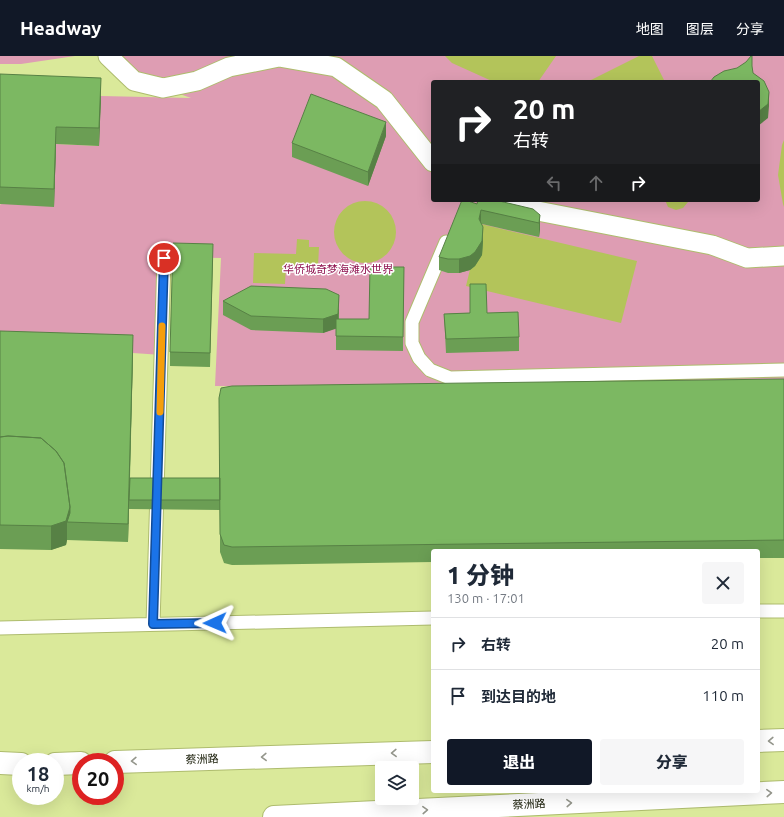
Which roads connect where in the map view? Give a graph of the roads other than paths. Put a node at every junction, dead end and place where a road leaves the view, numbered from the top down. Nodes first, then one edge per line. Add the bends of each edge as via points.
1 (108, 56) edge
2 (431, 159) edge
3 (497, 202) edge
4 (452, 228) edge
5 (784, 256) edge
6 (164, 258) dead end
7 (784, 370) edge
8 (760, 611) edge
9 (784, 611) edge
10 (431, 618) edge
11 (153, 624) junction
12 (0, 628) edge
13 (784, 740) edge
14 (760, 741) edge
15 (431, 752) edge
16 (124, 762) edge
17 (0, 763) edge
18 (12, 764) edge
19 (784, 792) edge
20 (274, 817) edge

1 - 2 street via 134,81 163,88 197,81 229,67 279,56 336,66 384,100
3 - 5 street via 712,245 747,258
4 - 7 lane via 412,322 412,343 419,358 430,370 450,378
6 - 11 lane
8 - 9 lane
10 - 11 lane
11 - 12 lane
13 -> 14 main road
15 -> 16 main road, 蔡洲路
17 - 18 main road
20 -> 19 main road, 蔡洲路

